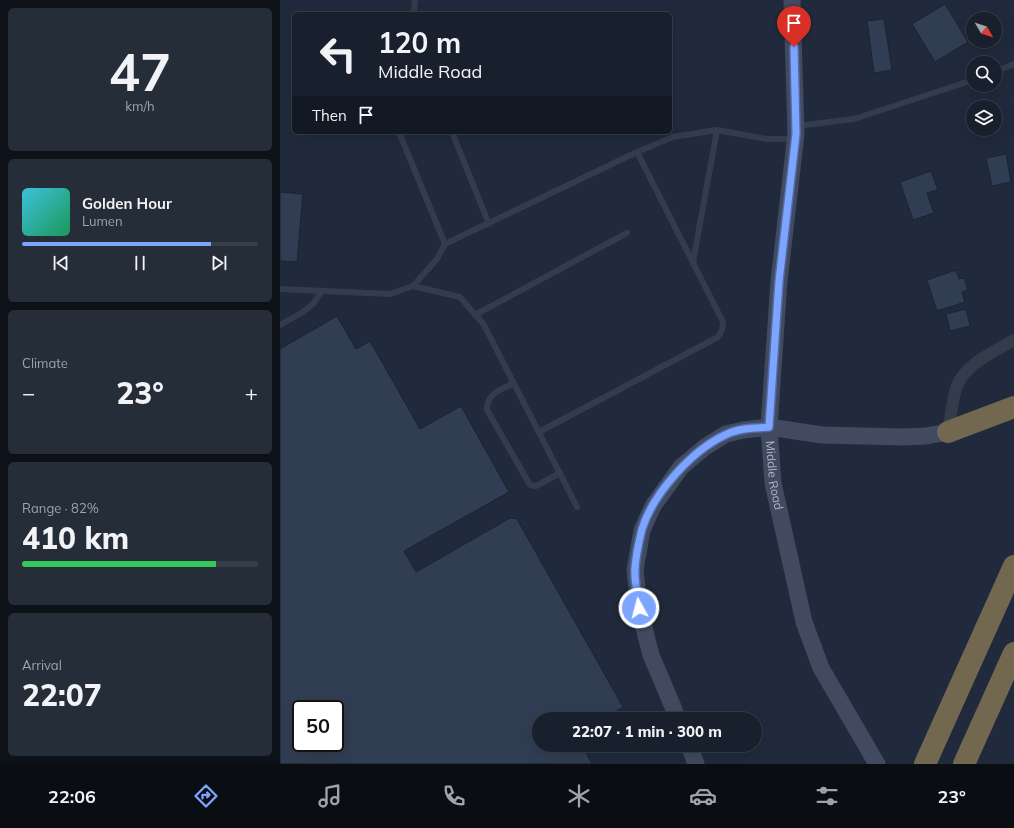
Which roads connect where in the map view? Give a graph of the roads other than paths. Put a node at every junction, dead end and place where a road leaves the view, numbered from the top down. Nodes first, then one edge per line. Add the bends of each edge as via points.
1 (415, 0) edge
2 (792, 0) edge
3 (414, 12) edge
4 (1014, 64) edge
5 (1002, 69) edge
6 (966, 82) edge
7 (717, 130) junction
8 (796, 133) junction
9 (400, 134) edge
10 (453, 134) edge
11 (638, 152) junction
12 (489, 224) junction
13 (627, 233) dead end
14 (445, 244) junction
15 (693, 262) junction
16 (413, 286) junction
17 (280, 289) edge
18 (322, 291) junction
19 (475, 315) junction
20 (280, 325) edge
21 (1014, 340) edge
22 (514, 383) junction
23 (1014, 407) edge
24 (769, 427) junction
25 (539, 432) junction
26 (948, 432) junction
27 (560, 474) junction
28 (577, 507) dead end
29 (1014, 566) edge
30 (1014, 653) edge
31 (675, 712) edge
32 (691, 752) edge
33 (696, 764) edge
34 (876, 764) edge
35 (925, 764) edge
36 (964, 764) edge

1 - 3 lane
2 - 8 main road, Middle Road
4 - 5 lane
6 - 8 lane via 854,119
7 - 8 lane via 767,139
7 - 11 lane via 673,137
7 - 15 lane
8 - 24 main road, Middle Road via 779,281
9 - 14 lane
10 - 12 lane
11 - 12 lane
11 - 15 lane
12 - 14 lane
13 - 19 lane
14 - 16 lane via 437,259
15 - 25 lane via 723,322 718,337
16 - 18 lane via 390,294
16 - 19 lane via 460,297
17 - 18 lane
18 - 20 lane via 313,304
19 - 22 lane via 484,325
21 - 26 street via 977,362 964,374 956,390
22 - 25 lane
22 - 27 lane via 490,396 487,410 530,485 536,486
23 - 26 highway
24 - 26 main road via 844,436 919,437
24 - 31 main road via 726,434 705,446 682,467 653,506 642,530 635,570 639,608 651,655
24 - 34 main road, Middle Road via 773,483 804,622 821,668
25 - 27 lane
27 - 28 lane
29 - 35 highway
30 - 36 highway
32 - 33 main road

